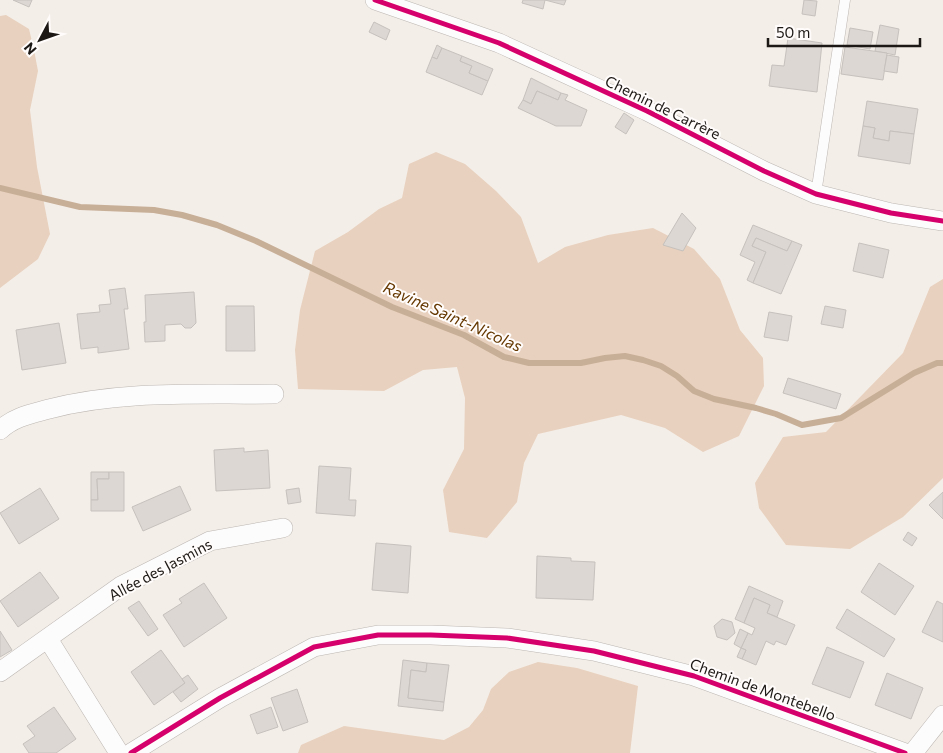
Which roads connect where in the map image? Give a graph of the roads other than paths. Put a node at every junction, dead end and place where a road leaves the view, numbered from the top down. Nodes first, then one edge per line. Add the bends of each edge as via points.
1 (375, 0) edge
2 (845, 0) edge
3 (816, 194) junction
4 (943, 221) edge
5 (274, 394) dead end
6 (0, 430) edge
7 (283, 528) dead end
8 (48, 640) junction
9 (0, 672) edge
10 (943, 715) edge
11 (119, 753) edge
12 (131, 753) edge
13 (905, 753) edge
14 (913, 753) edge

1 - 3 street, Chemin de Carrère via 499,43 647,111 764,172
2 - 3 lane
3 - 4 street, Chemin de Carrère via 890,213
5 - 6 street via 130,395 65,405 22,416
7 - 8 street, Allée des Jasmins via 210,541 121,586
8 - 9 street, Allée des Jasmins
8 - 11 street
10 - 14 street
12 - 13 street, Chemin de Montebello via 220,698 314,647 378,635 431,635 507,638 594,651 694,676

